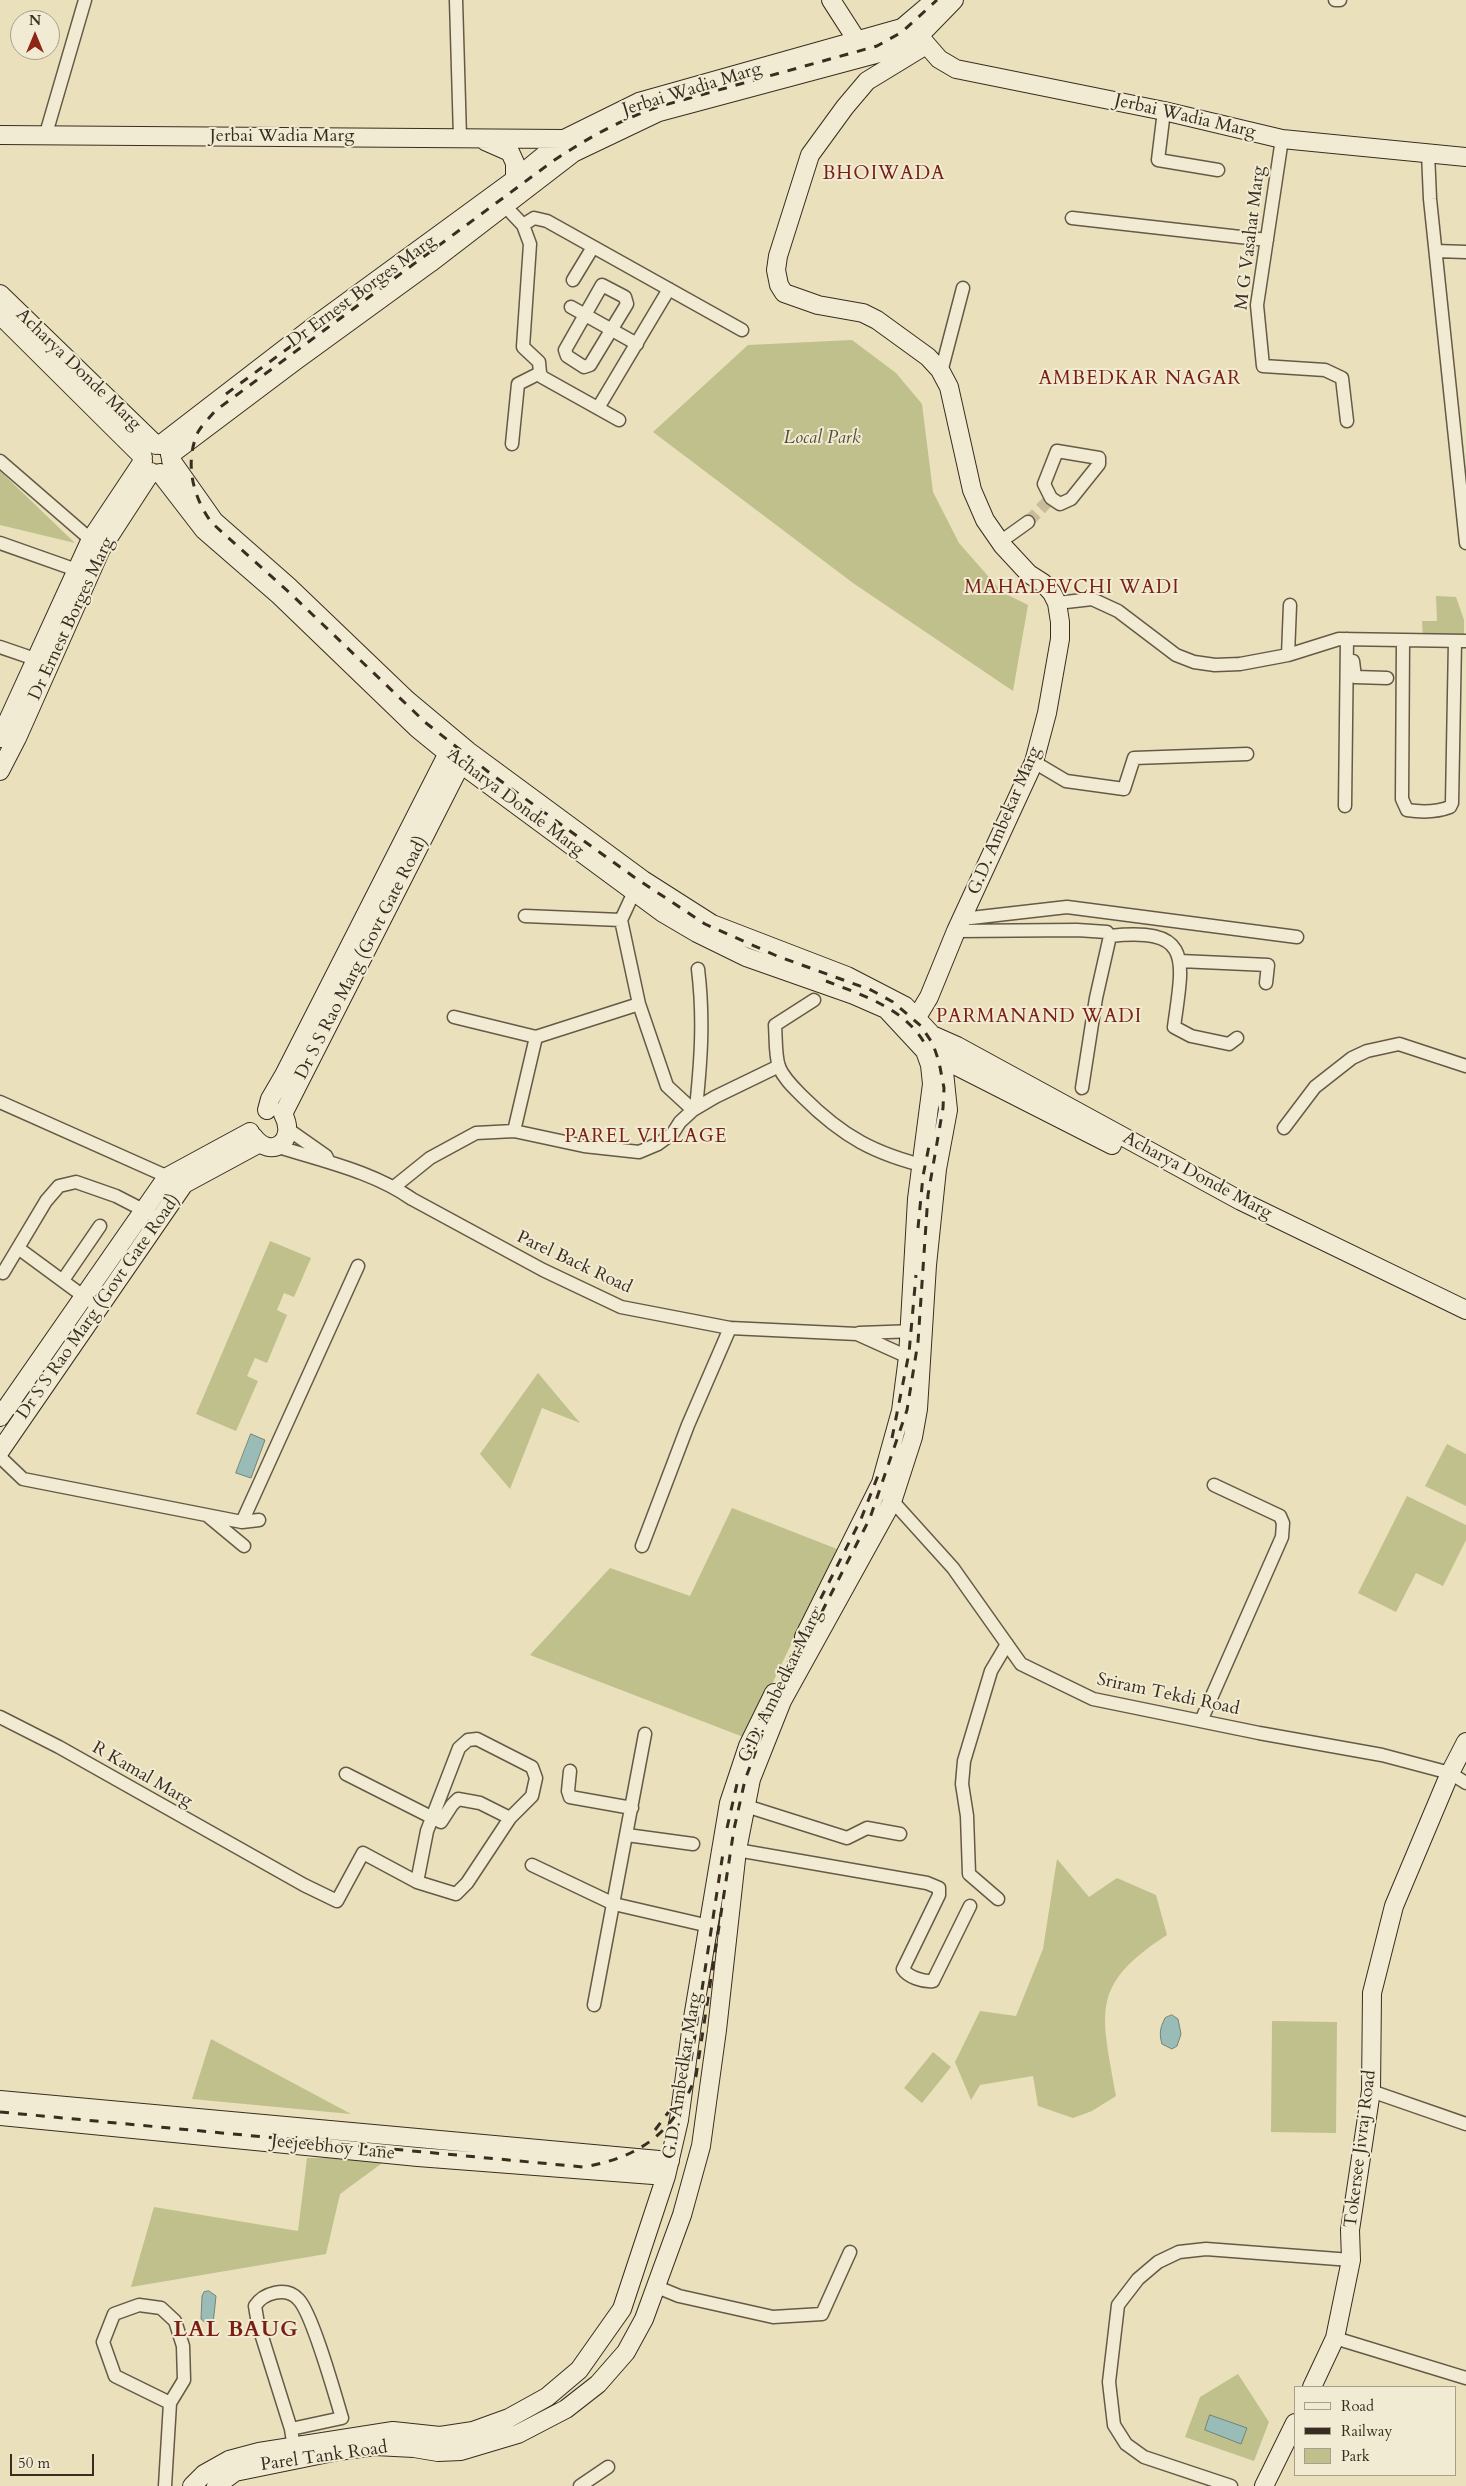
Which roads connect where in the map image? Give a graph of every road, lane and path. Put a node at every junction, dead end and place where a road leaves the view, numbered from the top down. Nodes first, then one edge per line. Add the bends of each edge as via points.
1 (85, 0) edge
2 (456, 0) edge
3 (831, 0) edge
4 (935, 0) edge
5 (954, 0) edge
6 (1335, 0) edge
7 (1340, 0) edge
8 (917, 35) junction
9 (858, 42) junction
10 (872, 56) junction
11 (1164, 111) junction
12 (0, 135) edge
13 (45, 137) junction
14 (465, 137) junction
15 (514, 137) junction
16 (1282, 139) junction
17 (568, 146) junction
18 (1428, 153) junction
19 (1466, 156) edge
20 (1218, 170) dead end
21 (537, 171) junction
22 (512, 195) junction
23 (1072, 218) dead end
24 (523, 225) junction
25 (1267, 240) junction
26 (593, 247) junction
27 (1436, 251) junction
28 (1466, 252) edge
29 (573, 280) dead end
30 (962, 288) dead end
31 (669, 289) junction
32 (0, 294) edge
33 (571, 307) dead end
34 (354, 308) junction
35 (0, 315) edge
36 (585, 315) junction
37 (612, 330) junction
38 (742, 330) dead end
39 (637, 344) junction
40 (941, 372) junction
41 (540, 373) junction
42 (598, 408) junction
43 (619, 420) dead end
44 (1347, 421) dead end
45 (512, 444) dead end
46 (157, 458) junction
47 (0, 461) edge
48 (1463, 481) edge
49 (1051, 498) joint
50 (1464, 509) edge
51 (1028, 522) tunnel mouth
52 (1000, 542) junction
53 (0, 543) edge
54 (1466, 543) edge
55 (96, 544) junction
56 (83, 572) junction
57 (1057, 603) junction
58 (1290, 605) dead end
59 (56, 633) junction
60 (1348, 640) junction
61 (1403, 641) junction
62 (1460, 641) edge
63 (1368, 642) junction
64 (1384, 645) dead end
65 (0, 648) edge
66 (1288, 655) junction
67 (36, 659) junction
68 (1350, 672) junction
69 (1387, 678) dead end
70 (7, 736) edge
71 (457, 752) junction
72 (1247, 754) dead end
73 (1034, 762) junction
74 (0, 771) edge
75 (1345, 806) dead end
76 (612, 866) junction
77 (634, 892) junction
78 (525, 916) dead end
79 (621, 920) junction
80 (959, 925) junction
81 (1110, 936) junction
82 (1297, 937) dead end
83 (1180, 961) junction
84 (698, 970) dead end
85 (811, 971) junction
86 (1266, 983) dead end
87 (814, 1000) dead end
88 (639, 1004) junction
89 (454, 1017) dead end
90 (911, 1026) junction
91 (536, 1037) junction
92 (1237, 1038) dead end
93 (932, 1048) junction
94 (779, 1066) junction
95 (1466, 1066) edge
96 (1082, 1088) dead end
97 (0, 1102) edge
98 (694, 1109) junction
99 (280, 1118) junction
100 (1284, 1128) dead end
101 (514, 1131) junction
102 (254, 1138) junction
103 (276, 1146) junction
104 (329, 1162) junction
105 (930, 1167) junction
106 (168, 1177) junction
107 (184, 1184) junction
108 (394, 1186) junction
109 (144, 1210) junction
110 (160, 1218) junction
111 (100, 1226) dead end
112 (18, 1248) junction
113 (358, 1266) dead end
114 (3, 1273) dead end
115 (63, 1280) junction
116 (91, 1302) junction
117 (1466, 1310) edge
118 (1466, 1320) edge
119 (730, 1328) junction
120 (917, 1331) junction
121 (856, 1334) junction
122 (908, 1357) junction
123 (0, 1417) edge
124 (0, 1451) edge
125 (0, 1457) edge
126 (881, 1483) junction
127 (1214, 1485) dead end
128 (892, 1502) junction
129 (209, 1516) junction
130 (259, 1520) dead end
131 (242, 1522) junction
132 (244, 1546) dead end
133 (642, 1546) dead end
134 (1007, 1644) junction
135 (0, 1717) edge
136 (766, 1721) junction
137 (1201, 1721) junction
138 (645, 1734) dead end
139 (1466, 1742) edge
140 (570, 1771) dead end
141 (1450, 1773) junction
142 (346, 1774) dead end
143 (1466, 1783) edge
144 (746, 1806) junction
145 (632, 1808) junction
146 (432, 1818) junction
147 (510, 1818) junction
148 (900, 1834) dead end
149 (627, 1835) junction
150 (693, 1844) dead end
151 (737, 1850) junction
152 (532, 1865) dead end
153 (417, 1882) junction
154 (998, 1899) dead end
155 (614, 1904) junction
156 (970, 1906) dead end
157 (709, 1926) junction
158 (594, 2005) dead end
159 (1371, 2090) junction
160 (0, 2100) edge
161 (0, 2116) edge
162 (1466, 2124) edge
163 (278, 2134) junction
164 (668, 2168) junction
165 (850, 2252) dead end
166 (1351, 2260) junction
167 (657, 2288) junction
168 (1335, 2338) junction
169 (1466, 2378) edge
170 (1312, 2386) edge
171 (170, 2403) junction
172 (1294, 2425) edge
173 (375, 2440) junction
174 (294, 2445) junction
175 (608, 2467) dead end
176 (165, 2486) edge
177 (192, 2486) edge
178 (216, 2486) edge
179 (580, 2486) edge
180 (1231, 2486) edge
181 (1264, 2486) edge

1 - 13 street
2 - 14 street
3 - 9 street
4 - 8 street
5 - 8 street
6 - 7 street
8 - 9 street via 902,28
8 - 10 street via 898,48
8 - 11 street, Jerbai Wadia Marg via 939,59 956,69
8 - 40 street via 867,81 810,154 776,270 784,293 818,305 863,313 877,320 928,356
9 - 10 street
9 - 17 street, Jerbai Wadia Marg via 639,102
10 - 17 street, Jerbai Wadia Marg via 660,112
11 - 16 street, Jerbai Wadia Marg
11 - 20 street via 1158,160
12 - 13 street, Jerbai Wadia Marg
13 - 14 street, Jerbai Wadia Marg
14 - 15 street, Jerbai Wadia Marg
14 - 22 street via 490,142 510,152 516,171
15 - 17 street, Jerbai Wadia Marg
15 - 21 street via 532,150
16 - 18 street, Jerbai Wadia Marg
16 - 25 street, M G Vasahat Marg
17 - 21 street, Dr Ernest Borges Marg
18 - 19 street, Jerbai Wadia Marg
18 - 27 street
21 - 22 street, Dr Ernest Borges Marg
22 - 24 street
22 - 34 street, Dr Ernest Borges Marg
22 - 34 street, Dr Ernest Borges Marg
23 - 25 street
24 - 26 street via 534,218 541,218
24 - 41 street via 530,244 522,341 523,347 539,362
25 - 44 street, M G Vasahat Marg via 1257,306 1263,366 1325,370 1342,378
26 - 29 street
26 - 31 street
27 - 28 street
27 - 48 street
30 - 40 street
31 - 38 street
31 - 39 street
32 - 46 street, Acharya Donde Marg
33 - 36 street
34 - 46 street, Dr Ernest Borges Marg
35 - 46 street, Acharya Donde Marg
36 - 37 street
36 - 37 street via 600,287 605,285 627,300
36 - 37 street via 565,350 567,356 584,367 590,366
37 - 39 street
39 - 42 street
40 - 52 street via 955,408 972,490 985,520
41 - 42 street
41 - 45 street via 518,384
42 - 43 street
46 - 55 street, Dr Ernest Borges Marg
46 - 71 street, Acharya Donde Marg via 209,525 407,700
47 - 55 street
48 - 50 street
49 - 49 street via 1060,504 1071,499 1099,464 1099,458 1057,451 1044,482
50 - 54 street
51 - 52 street
52 - 57 street via 1029,574 1043,583
53 - 56 street
55 - 56 street, Dr Ernest Borges Marg
56 - 59 street, Dr Ernest Borges Marg
57 - 66 street via 1092,600 1118,611 1176,655 1194,662 1240,664
57 - 73 street, G.D. Ambekar Marg via 1060,639 1047,713
58 - 66 street
59 - 67 street, Dr Ernest Borges Marg
59 - 70 street, Dr Ernest Borges Marg
60 - 63 street
60 - 66 street
60 - 68 street
61 - 62 street
61 - 62 street via 1402,799 1407,810 1416,812 1443,810 1452,803
61 - 63 street
63 - 64 street
65 - 67 street
67 - 70 street, Dr Ernest Borges Marg
68 - 69 street via 1356,677
68 - 75 street
70 - 74 street, Dr Ernest Borges Marg
71 - 76 street, Acharya Donde Marg
71 - 99 street, Dr S S Rao Marg (Govt Gate Road)
72 - 73 street via 1134,758 1124,789 1066,780
73 - 80 street, G.D. Ambekar Marg
76 - 77 street, Acharya Donde Marg
76 - 85 street, Acharya Donde Marg via 643,880 712,924
77 - 79 street
77 - 85 street, Acharya Donde Marg via 697,933 746,957
78 - 79 street
79 - 88 street
80 - 81 street via 1102,930
80 - 82 street via 1047,907 1067,907
80 - 90 street, G.D. Ambekar Marg via 940,973
81 - 83 street via 1159,936 1176,949
81 - 96 street via 1096,998
83 - 86 street via 1268,965
83 - 92 street via 1174,1027 1191,1036 1229,1044
84 - 98 street via 702,1047
85 - 90 street, Acharya Donde Marg via 886,1009
87 - 94 street via 775,1025
88 - 91 street
88 - 98 street via 666,1086
89 - 91 street
90 - 93 street, Acharya Donde Marg
91 - 101 street
93 - 105 street, Acharya Donde Marg
93 - 117 street, Acharya Donde Marg via 1010,1074 1242,1201
93 - 118 street, Acharya Donde Marg via 1243,1213
94 - 98 street
94 - 105 street via 789,1083 828,1122 880,1153
95 - 100 street via 1399,1044 1367,1051 1352,1058 1315,1087
97 - 106 street
98 - 101 street via 673,1133 639,1152 584,1146
99 - 102 street via 260,1113 253,1121
99 - 103 street, Dr S S Rao Marg (Govt Gate Road) via 287,1137
99 - 104 street, Parel Back Road
101 - 108 street via 476,1133 430,1158
102 - 103 street via 267,1148
102 - 106 street
102 - 107 street, Dr S S Rao Marg (Govt Gate Road)
103 - 104 street, Parel Back Road
104 - 108 street, Parel Back Road
105 - 120 street
106 - 107 street
106 - 109 street
107 - 110 street, Dr S S Rao Marg (Govt Gate Road)
108 - 119 street, Parel Back Road via 543,1270 621,1307
109 - 110 street
109 - 112 street via 76,1182 59,1186 46,1201
109 - 116 street
110 - 116 street, Dr S S Rao Marg (Govt Gate Road)
111 - 115 street
112 - 114 street
112 - 115 street
113 - 131 street
115 - 116 street
116 - 123 street
116 - 124 street, Dr S S Rao Marg (Govt Gate Road)
119 - 121 street, Parel Back Road
119 - 133 street via 688,1425
120 - 121 street
120 - 122 street, G.D. Ambedkar Marg
120 - 128 street via 918,1409 913,1437
121 - 122 street, Parel Back Road
122 - 126 street, G.D. Ambedkar Marg via 901,1411
125 - 129 street via 23,1479
126 - 128 street, Sriram Tekdi Road
126 - 136 street, G.D. Ambedkar Marg
127 - 137 street via 1280,1516 1283,1523 1282,1537
128 - 134 street, Sriram Tekdi Road via 953,1568
128 - 136 street via 782,1701
129 - 131 street
129 - 132 street
130 - 131 street
134 - 137 street, Sriram Tekdi Road via 1021,1664 1093,1699
134 - 154 street via 990,1671 964,1761 962,1784 967,1816 969,1874
135 - 153 street, R Kamal Marg via 337,1901 363,1853
136 - 144 street
136 - 157 street, G.D. Ambedkar Marg via 748,1746 729,1803
137 - 141 street, Sriram Tekdi Road via 1382,1755
138 - 145 street
139 - 141 street, Tokersee Jivraj Road
140 - 145 street via 570,1797
141 - 143 street, Sriram Tekdi Road
141 - 159 street, Tokersee Jivraj Road via 1394,1906 1371,1999
142 - 146 street
144 - 148 street via 847,1838 867,1828
144 - 151 street
145 - 149 street
146 - 147 street via 442,1822 458,1799 480,1803
146 - 147 street via 459,1748 468,1740 477,1739 532,1767 536,1778 532,1796
146 - 153 street
147 - 153 street via 467,1883 456,1894
149 - 150 street
149 - 155 street
151 - 156 street via 927,1883 939,1888 939,1895 903,1969 925,1982 933,1981
151 - 167 street, Parel Tank Road via 701,2146
152 - 155 street
155 - 157 street
155 - 158 street
157 - 164 street, G.D. Ambedkar Marg via 679,2120
159 - 162 street
159 - 166 street, Tokersee Jivraj Road via 1350,2230
160 - 163 street
161 - 163 street, Jeejeebhoy Lane
163 - 164 street, Jeejeebhoy Lane
164 - 173 street, G.D. Ambedkar Marg via 622,2309 579,2370 547,2397 509,2418 473,2431 440,2436 393,2431
165 - 167 street via 822,2314 773,2317
166 - 168 street, Tokersee Jivraj Road
166 - 180 street via 1206,2249 1179,2252 1138,2279 1118,2305 1108,2382 1114,2425 1126,2444 1144,2457
167 - 173 street, Parel Tank Road via 626,2352 598,2384 566,2409 518,2434 462,2451 438,2452
168 - 169 street
168 - 170 street, Tokersee Jivraj Road
171 - 171 street via 115,2376 104,2342 114,2314 140,2305 161,2308 175,2321 182,2346 184,2380
171 - 176 street
172 - 181 street
173 - 174 street, Parel Tank Road
174 - 174 street via 255,2306 261,2297 274,2293 288,2293 298,2299 310,2321 342,2418
174 - 177 street via 229,2460 204,2474
174 - 178 street, Parel Tank Road via 235,2472
175 - 179 street

